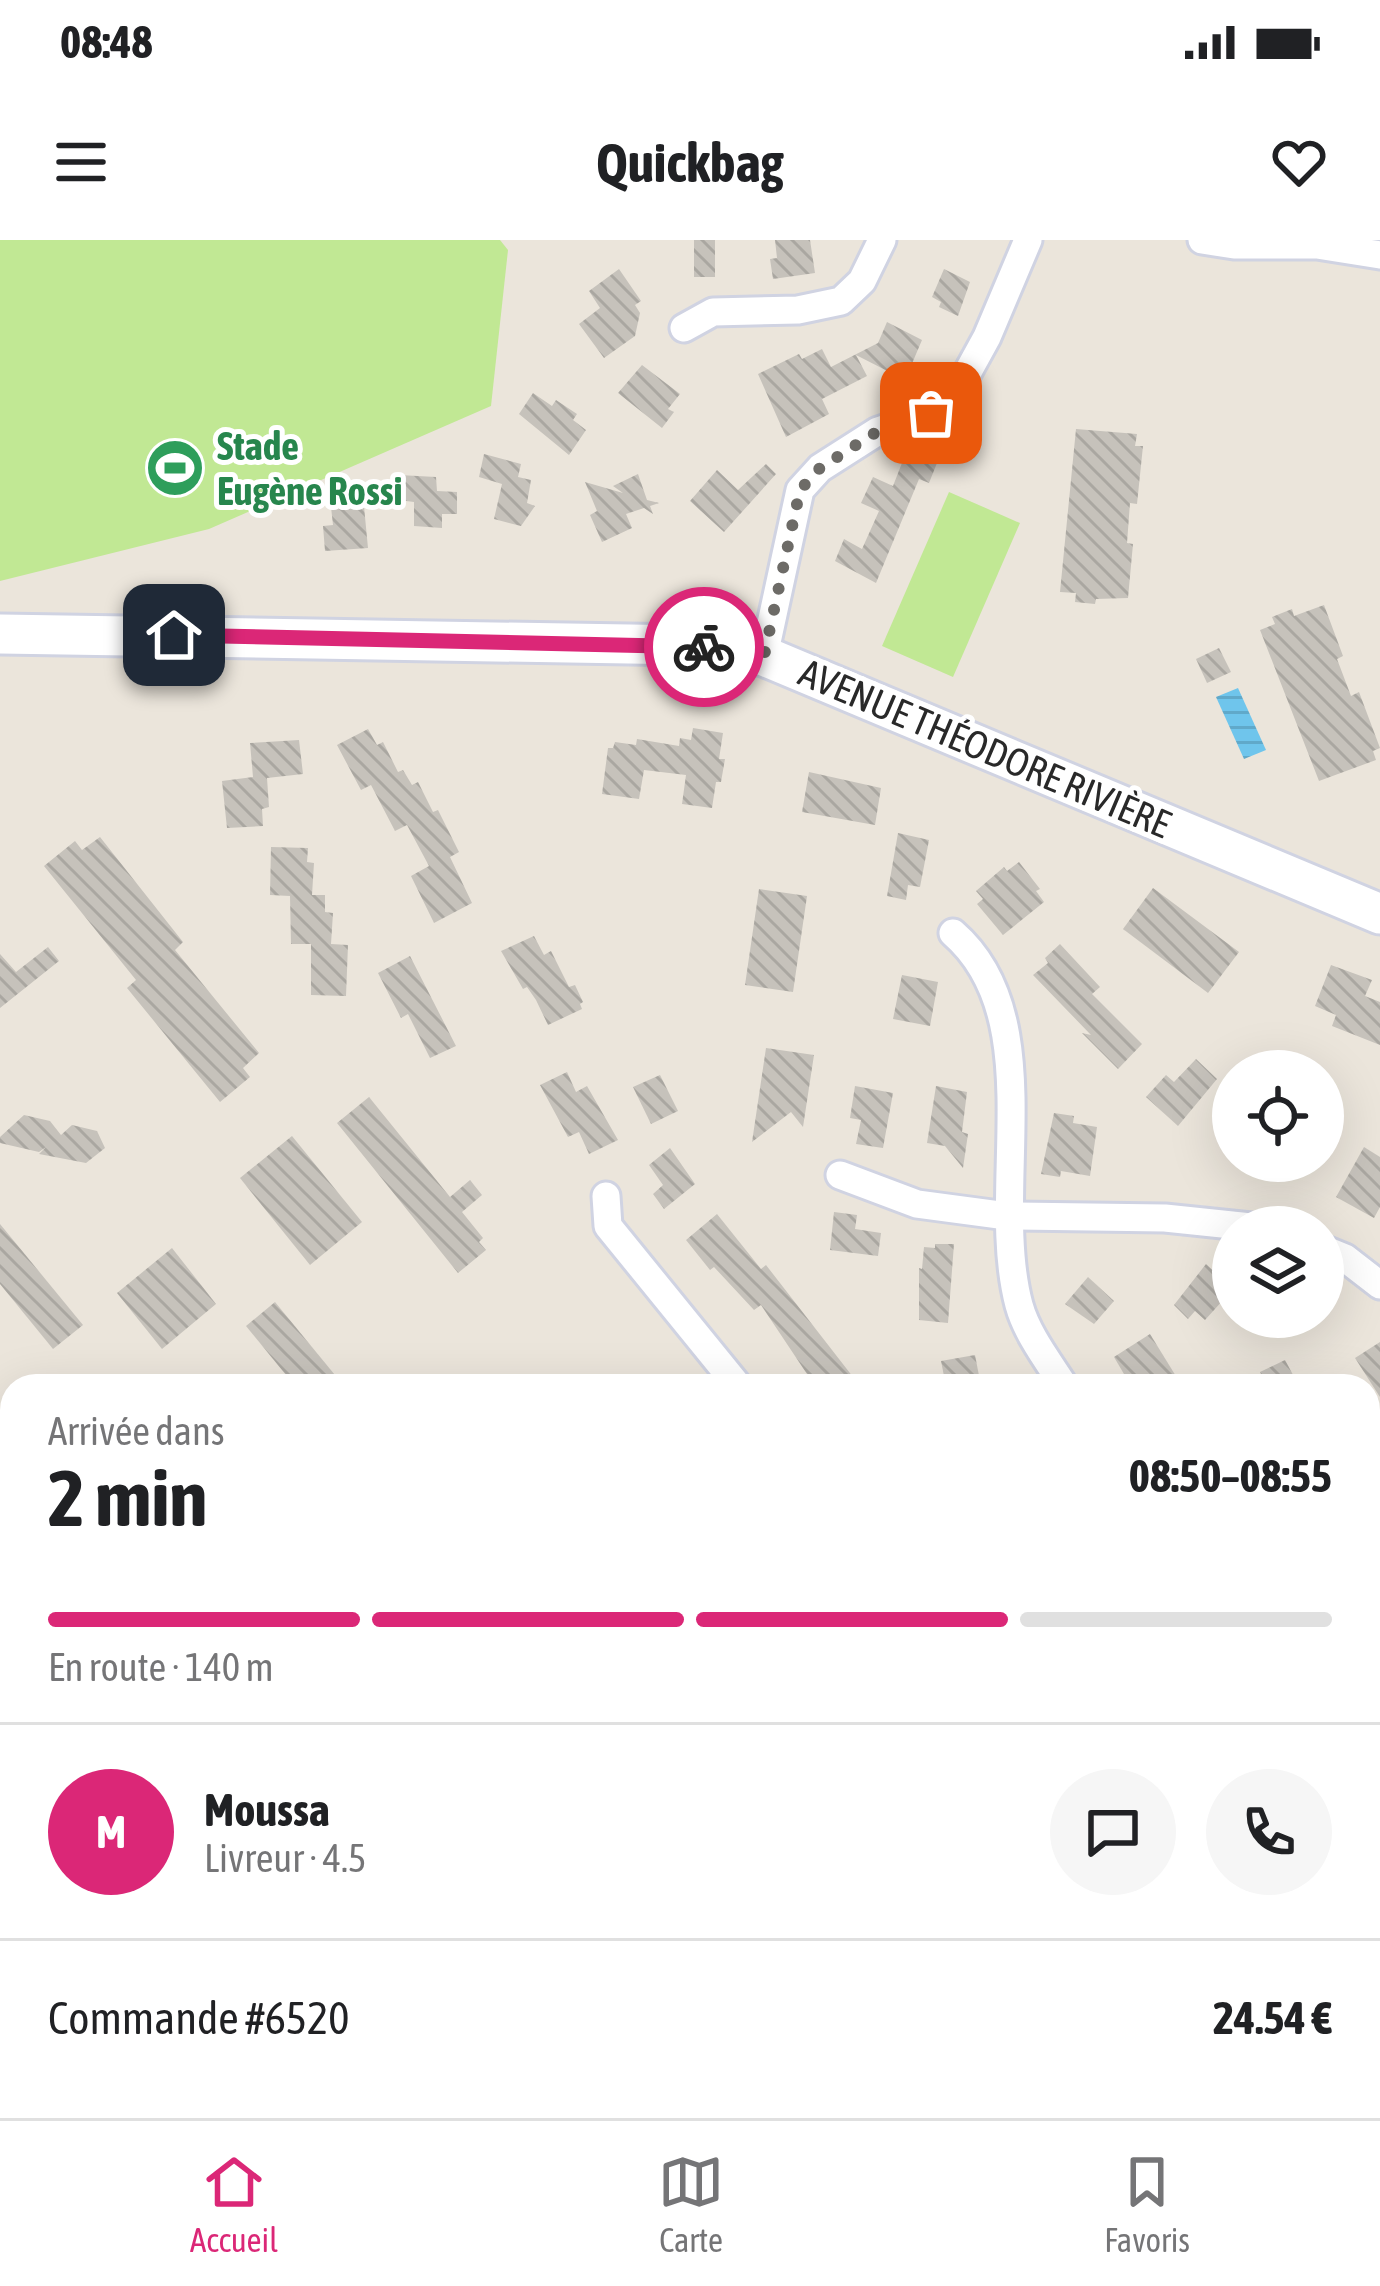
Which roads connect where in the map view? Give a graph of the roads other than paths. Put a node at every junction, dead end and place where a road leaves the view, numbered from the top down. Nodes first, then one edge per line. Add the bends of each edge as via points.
1 (882, 240) edge
2 (1028, 240) edge
3 (1202, 240) edge
4 (1380, 255) edge
5 (684, 328) dead end
6 (0, 634) edge
7 (764, 656) junction
8 (1380, 914) edge
9 (953, 933) dead end
10 (840, 1175) dead end
11 (605, 1196) dead end
12 (1007, 1216) junction
13 (1212, 1223) edge
14 (1344, 1258) edge
15 (1380, 1285) edge
16 (728, 1374) edge
17 (1056, 1374) edge

1 - 5 street via 842,301 713,312
2 - 7 street via 953,399 878,431 800,490
3 - 4 street
6 - 7 main road, AVENUE THÉODORE RIVIÈRE via 690,645
7 - 8 main road, AVENUE THÉODORE RIVIÈRE
9 - 12 street via 975,952 999,998 1012,1112
10 - 12 street via 917,1204
11 - 16 street via 608,1226
12 - 13 street
12 - 17 street via 1019,1307
14 - 15 street

